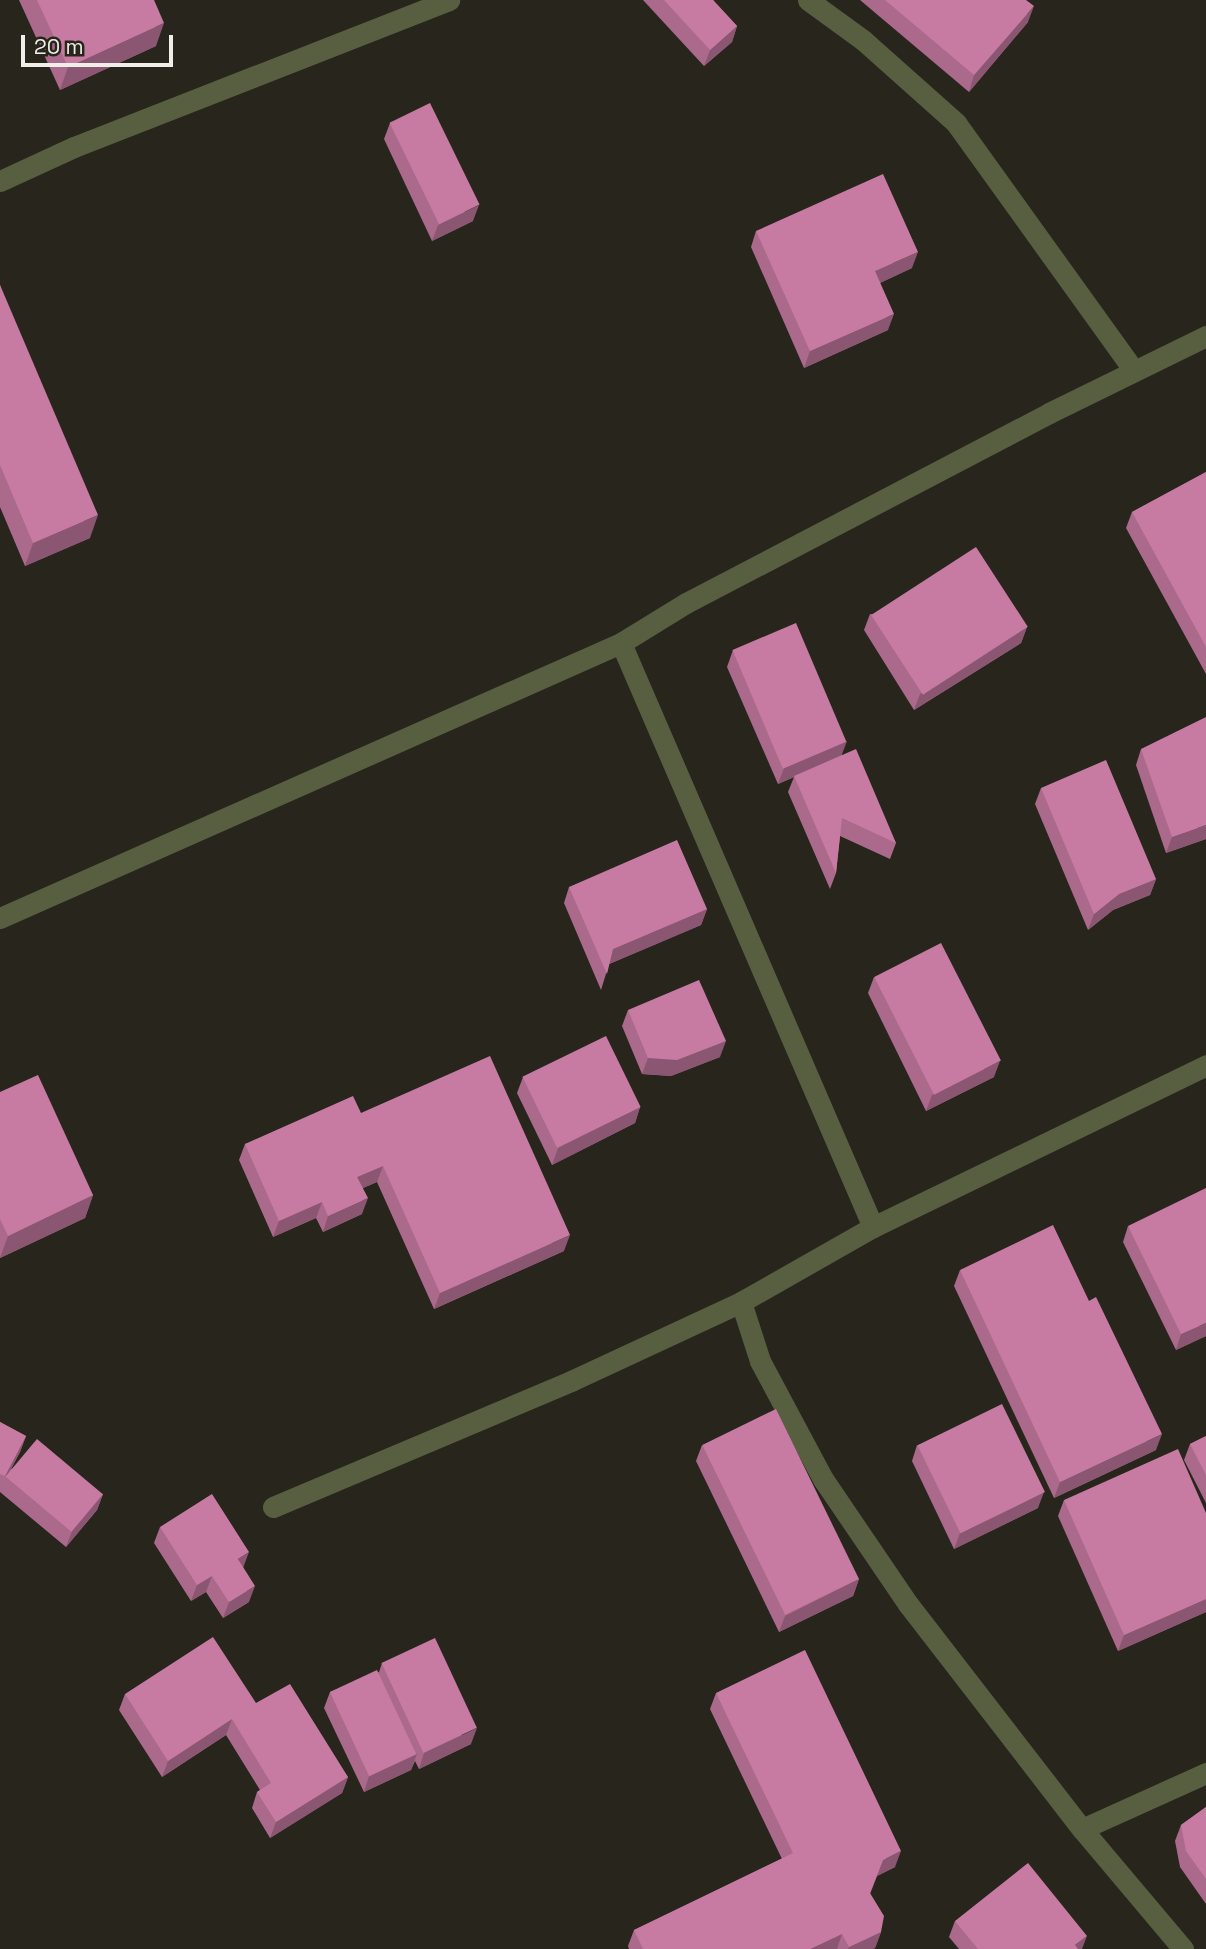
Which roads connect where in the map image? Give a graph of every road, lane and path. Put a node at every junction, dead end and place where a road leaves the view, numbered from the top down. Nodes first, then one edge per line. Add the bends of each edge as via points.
1 (449, 0) edge
2 (808, 0) edge
3 (0, 181) edge
4 (1206, 336) edge
5 (1134, 371) junction
6 (621, 643) junction
7 (0, 918) edge
8 (1206, 1065) edge
9 (873, 1227) junction
10 (741, 1302) junction
11 (273, 1507) dead end
12 (1206, 1773) edge
13 (1082, 1829) junction
14 (1182, 1949) edge

1 - 3 street via 74,147
2 - 5 street via 863,40 956,123
4 - 5 street
5 - 6 street via 686,603
6 - 7 street
6 - 9 street
8 - 9 street
9 - 10 street
10 - 11 street via 571,1381
10 - 13 street via 760,1361 823,1479 908,1604
12 - 13 street
13 - 14 street

